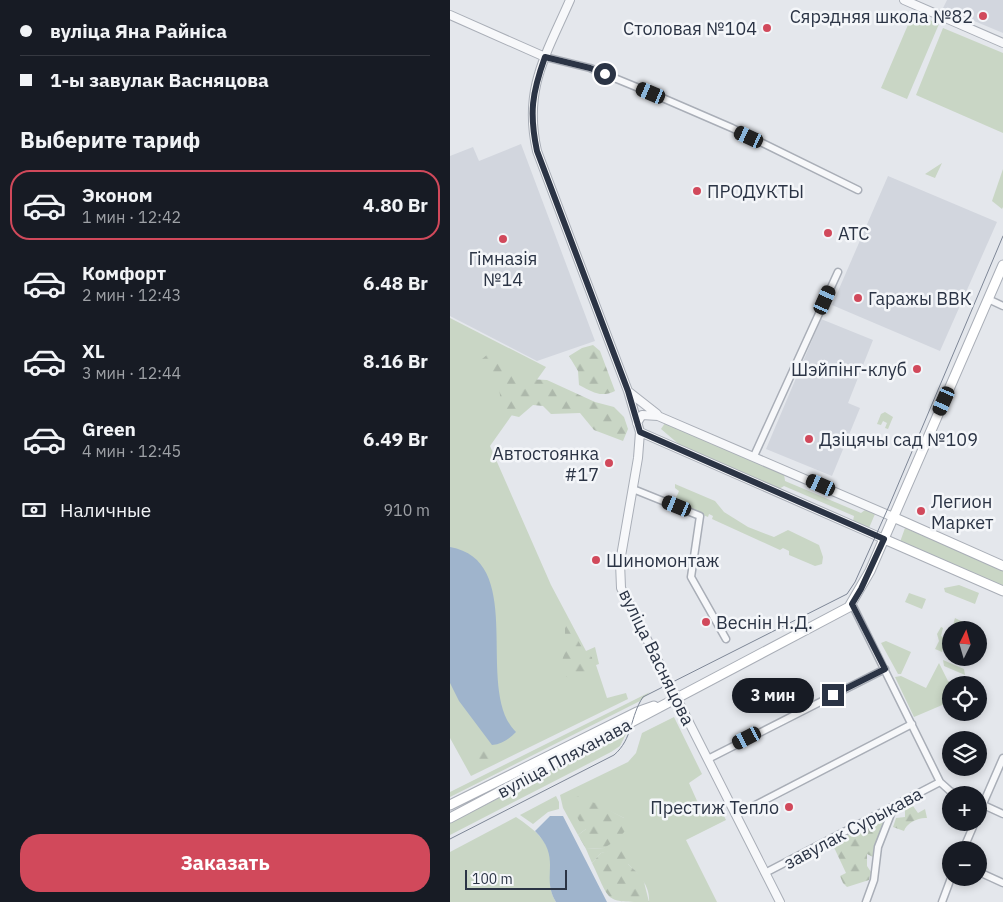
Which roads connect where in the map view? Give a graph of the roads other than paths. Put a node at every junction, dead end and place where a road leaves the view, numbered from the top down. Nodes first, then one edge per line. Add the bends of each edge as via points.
1 (570, 0) edge
2 (904, 0) edge
3 (450, 15) edge
4 (1003, 43) edge
5 (545, 57) junction
6 (858, 190) dead end
7 (1003, 265) edge
8 (838, 272) dead end
9 (988, 299) junction
10 (1003, 306) edge
11 (628, 391) junction
12 (658, 416) junction
13 (638, 423) junction
14 (640, 432) junction
15 (754, 456) junction
16 (633, 489) junction
17 (893, 517) junction
18 (884, 539) junction
19 (1003, 566) edge
20 (1003, 591) edge
21 (852, 604) junction
22 (726, 639) dead end
23 (885, 669) junction
24 (677, 698) junction
25 (912, 724) junction
26 (1003, 758) edge
27 (708, 759) junction
28 (940, 782) junction
29 (944, 786) edge
30 (987, 791) edge
31 (450, 805) edge
32 (894, 806) junction
33 (987, 807) edge
34 (1003, 814) edge
35 (736, 815) junction
36 (450, 818) edge
37 (766, 873) junction
38 (987, 876) edge
39 (1003, 883) edge
40 (949, 886) edge
41 (780, 902) edge
42 (866, 902) edge
43 (942, 902) edge

1 - 5 street, вуліца Васняцова
2 - 4 street
3 - 5 street
5 - 6 street via 590,68 651,93 732,128
5 - 11 street, вуліца Васняцова via 532,98 537,151
7 - 9 main road, вуліца Пляханава
8 - 15 street
9 - 10 street
9 - 17 main road, вуліца Пляханава
11 - 12 street
11 - 13 street, вуліца Васняцова
12 - 13 street via 642,415
12 - 15 street
13 - 14 street, вуліца Васняцова
14 - 16 street, вуліца Васняцова
14 - 18 street
15 - 17 street
16 - 22 street via 700,516 690,577
16 - 24 street, вуліца Васняцова via 620,562 621,588
17 - 18 main road, вуліца Пляханава
17 - 19 main road
18 - 20 main road
18 - 21 main road, вуліца Пляханава
21 - 23 street
21 - 24 main road, вуліца Пляханава via 840,614
23 - 25 street
23 - 27 street
24 - 27 street, вуліца Васняцова
24 - 31 main road, вуліца Пляханава via 637,712
24 - 36 main road, вуліца Пляханава
25 - 28 street
25 - 35 street
26 - 30 street
27 - 35 street, вуліца Васняцова
28 - 29 street
28 - 32 street, завулак Сурыкава
32 - 37 street, завулак Сурыкава
32 - 42 street via 878,847 874,880
33 - 34 street
35 - 37 street, вуліца Васняцова
37 - 41 street, вуліца Васняцова
38 - 39 street
40 - 43 street

